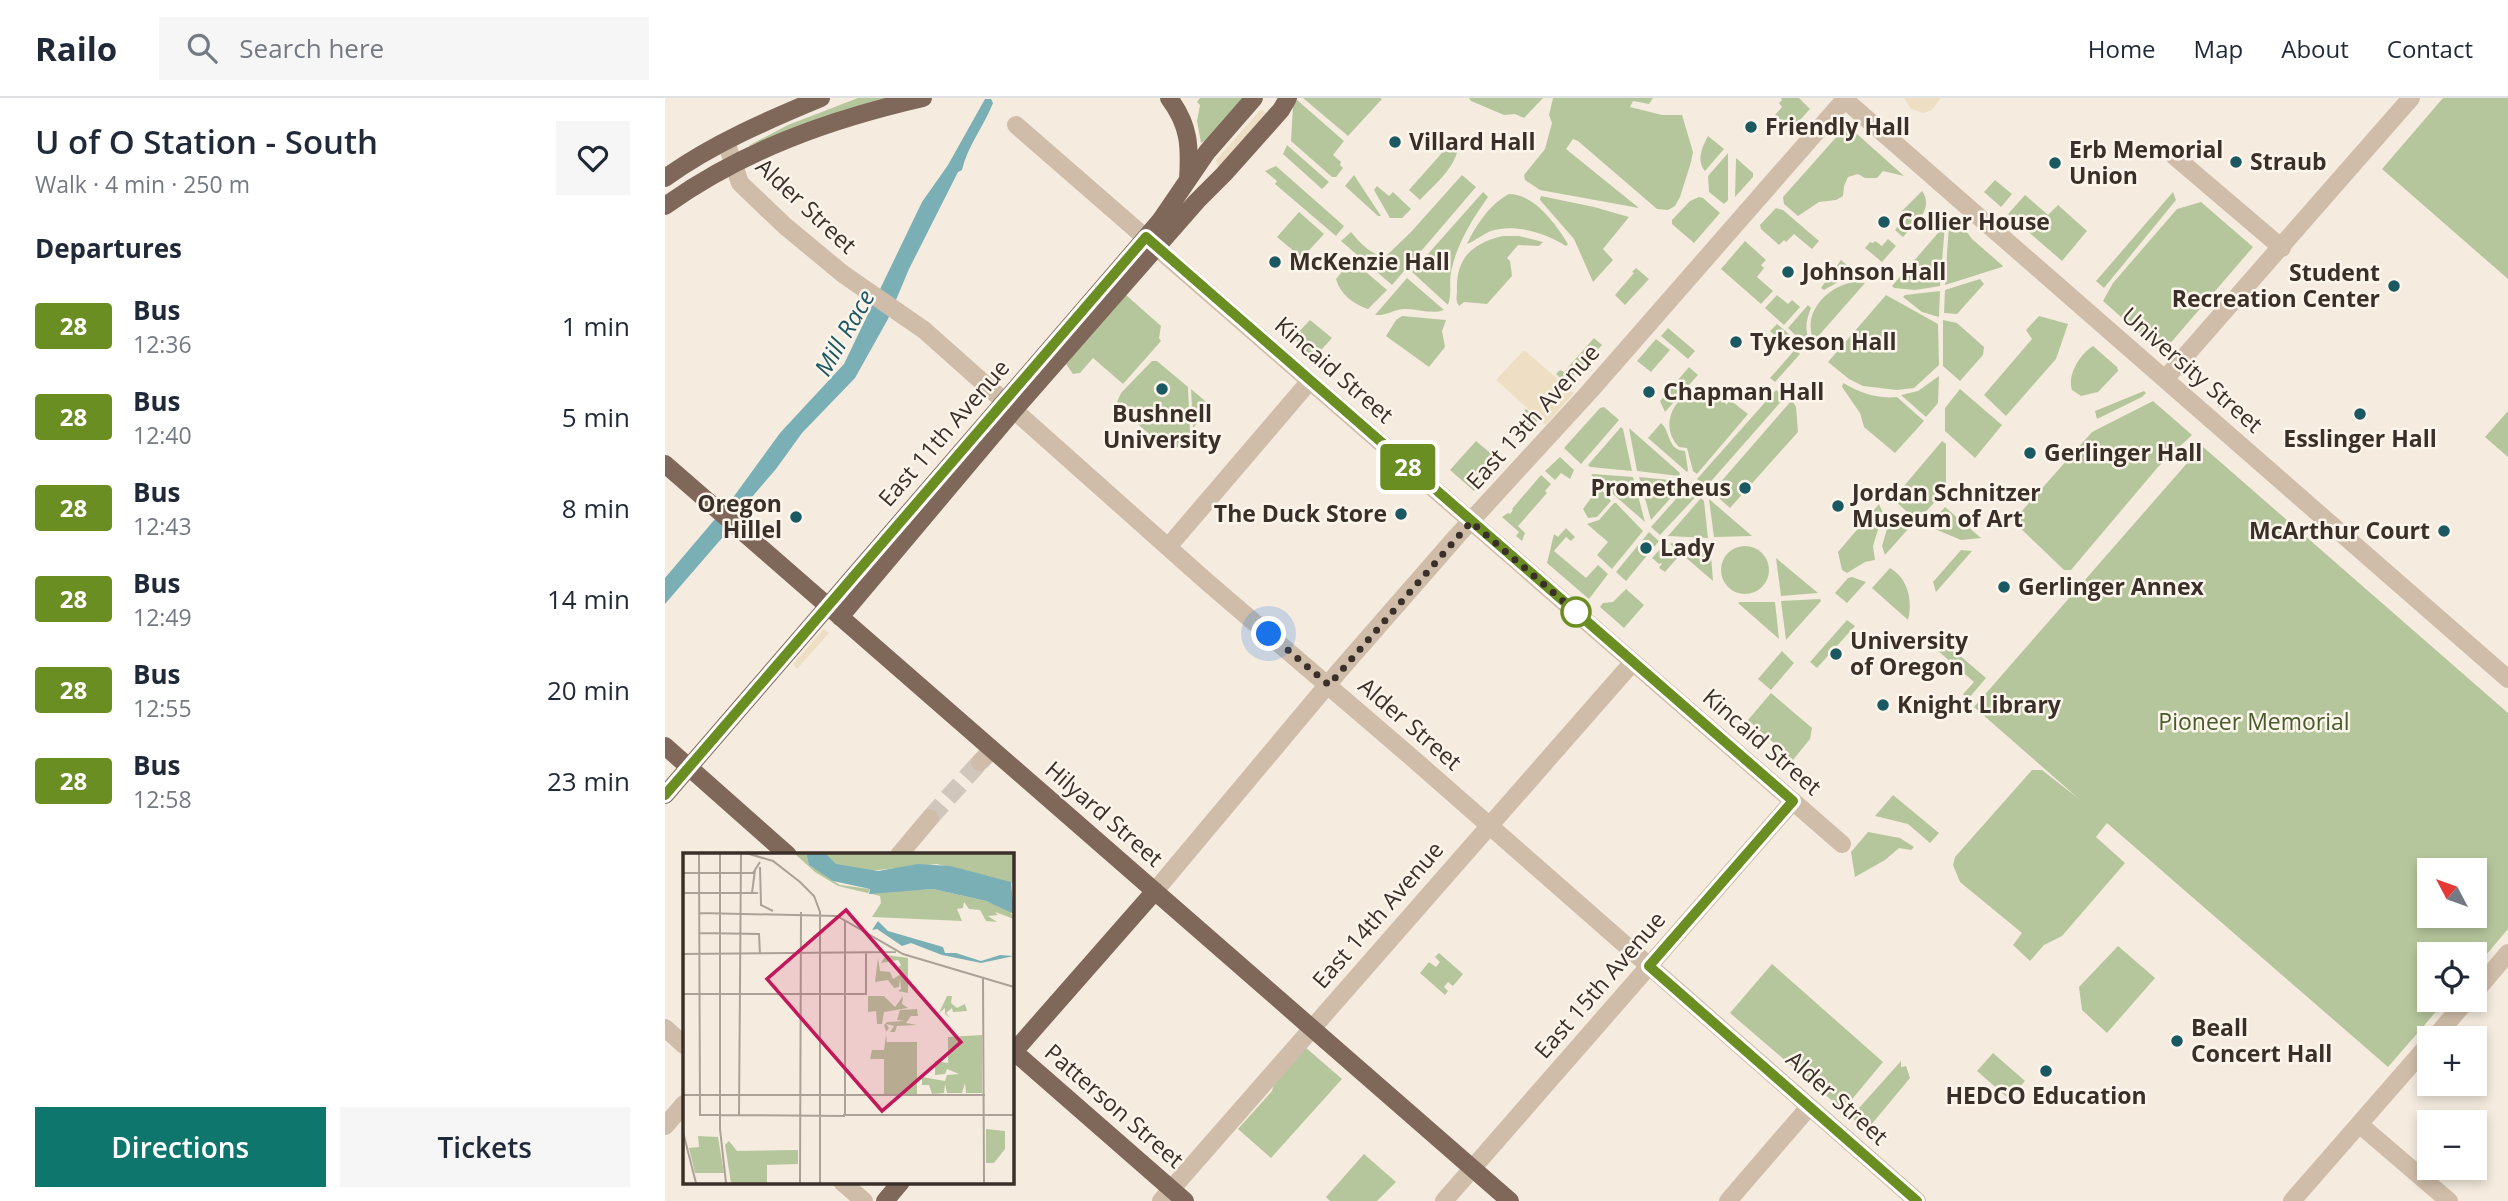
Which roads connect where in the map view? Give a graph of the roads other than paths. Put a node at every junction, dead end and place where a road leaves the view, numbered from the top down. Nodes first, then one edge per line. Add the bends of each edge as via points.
1 (821, 98) edge
2 (923, 98) edge
3 (1169, 98) edge
4 (1254, 98) edge
5 (1287, 98) edge
6 (2411, 98) edge
7 (1845, 99) edge
8 (1016, 125) dead end
9 (726, 142) junction
10 (2174, 156) dead end
11 (685, 164) junction
12 (731, 164) junction
13 (665, 170) edge
14 (665, 178) edge
15 (1188, 181) junction
16 (665, 193) edge
17 (665, 206) edge
18 (1151, 242) junction
19 (2282, 248) junction
20 (2165, 379) junction
21 (1309, 382) junction
22 (1009, 406) junction
23 (665, 464) edge
24 (1471, 522) junction
25 (1168, 547) junction
26 (834, 611) junction
27 (1633, 662) junction
28 (2508, 679) edge
29 (1329, 685) junction
30 (665, 746) edge
31 (689, 768) junction
32 (665, 795) edge
33 (1793, 801) junction
34 (930, 818) tunnel mouth
35 (1489, 826) junction
36 (1842, 844) dead end
37 (786, 853) edge
38 (901, 853) edge
39 (1154, 891) junction
40 (2505, 963) edge
41 (1649, 966) junction
42 (2487, 980) edge
43 (2457, 1012) edge
44 (2444, 1026) edge
45 (665, 1028) edge
46 (1312, 1028) junction
47 (683, 1044) edge
48 (1013, 1052) edge
49 (2417, 1058) edge
50 (683, 1105) edge
51 (1809, 1107) junction
52 (2360, 1124) junction
53 (665, 1126) edge
54 (1473, 1168) junction
55 (844, 1184) edge
56 (899, 1184) edge
57 (1173, 1197) edge
58 (864, 1201) edge
59 (885, 1201) edge
60 (1444, 1201) edge
61 (1510, 1201) edge
62 (1728, 1201) edge
63 (1917, 1201) edge
64 (2293, 1201) edge
65 (2449, 1201) edge

1 - 9 main road
2 - 12 main road via 807,130
3 - 15 main road via 1186,126
4 - 15 main road, East 11th Avenue
5 - 18 main road, East 11th Avenue via 1224,174
6 - 19 street
7 - 20 street, University Street
7 - 24 street, East 13th Avenue
8 - 18 street, Kincaid Street
9 - 11 main road
9 - 12 street, Alder Street
10 - 19 street
11 - 13 main road
11 - 14 main road
11 - 16 main road via 688,175
12 - 17 main road
12 - 22 street, Alder Street via 740,183 785,226 843,274 924,330
15 - 18 main road, East 11th Avenue
18 - 21 street, Kincaid Street
18 - 22 main road, East 11th Avenue
19 - 20 street
20 - 28 street, University Street
21 - 24 street, Kincaid Street
21 - 25 street
22 - 25 street, Alder Street
22 - 26 main road, East 11th Avenue
23 - 26 main road, Hilyard Street
24 - 27 street, Kincaid Street
24 - 29 street, East 13th Avenue
25 - 29 street, Alder Street
26 - 31 main road, East 11th Avenue
26 - 39 main road, Hilyard Street via 986,756
27 - 33 street, Kincaid Street
27 - 35 street, East 14th Avenue
29 - 35 street, Alder Street
29 - 39 street, East 13th Avenue
30 - 31 main road
31 - 32 main road, East 11th Avenue
31 - 37 main road
33 - 36 street, Kincaid Street
33 - 41 street, East 15th Avenue
34 - 38 street
35 - 41 street, Alder Street
35 - 46 street, East 14th Avenue
39 - 46 main road, Hilyard Street
39 - 48 main road, East 13th Avenue
40 - 42 street
41 - 51 street, Alder Street
41 - 54 street, East 15th Avenue
43 - 44 street
45 - 47 street
46 - 54 main road, Hilyard Street
46 - 57 street, East 14th Avenue
48 - 57 main road, Patterson Street
49 - 52 street
50 - 53 street
51 - 62 street
51 - 63 street, Alder Street
52 - 64 street
52 - 65 street
54 - 60 street, East 15th Avenue
54 - 61 main road, Hilyard Street
55 - 58 street
56 - 59 main road

